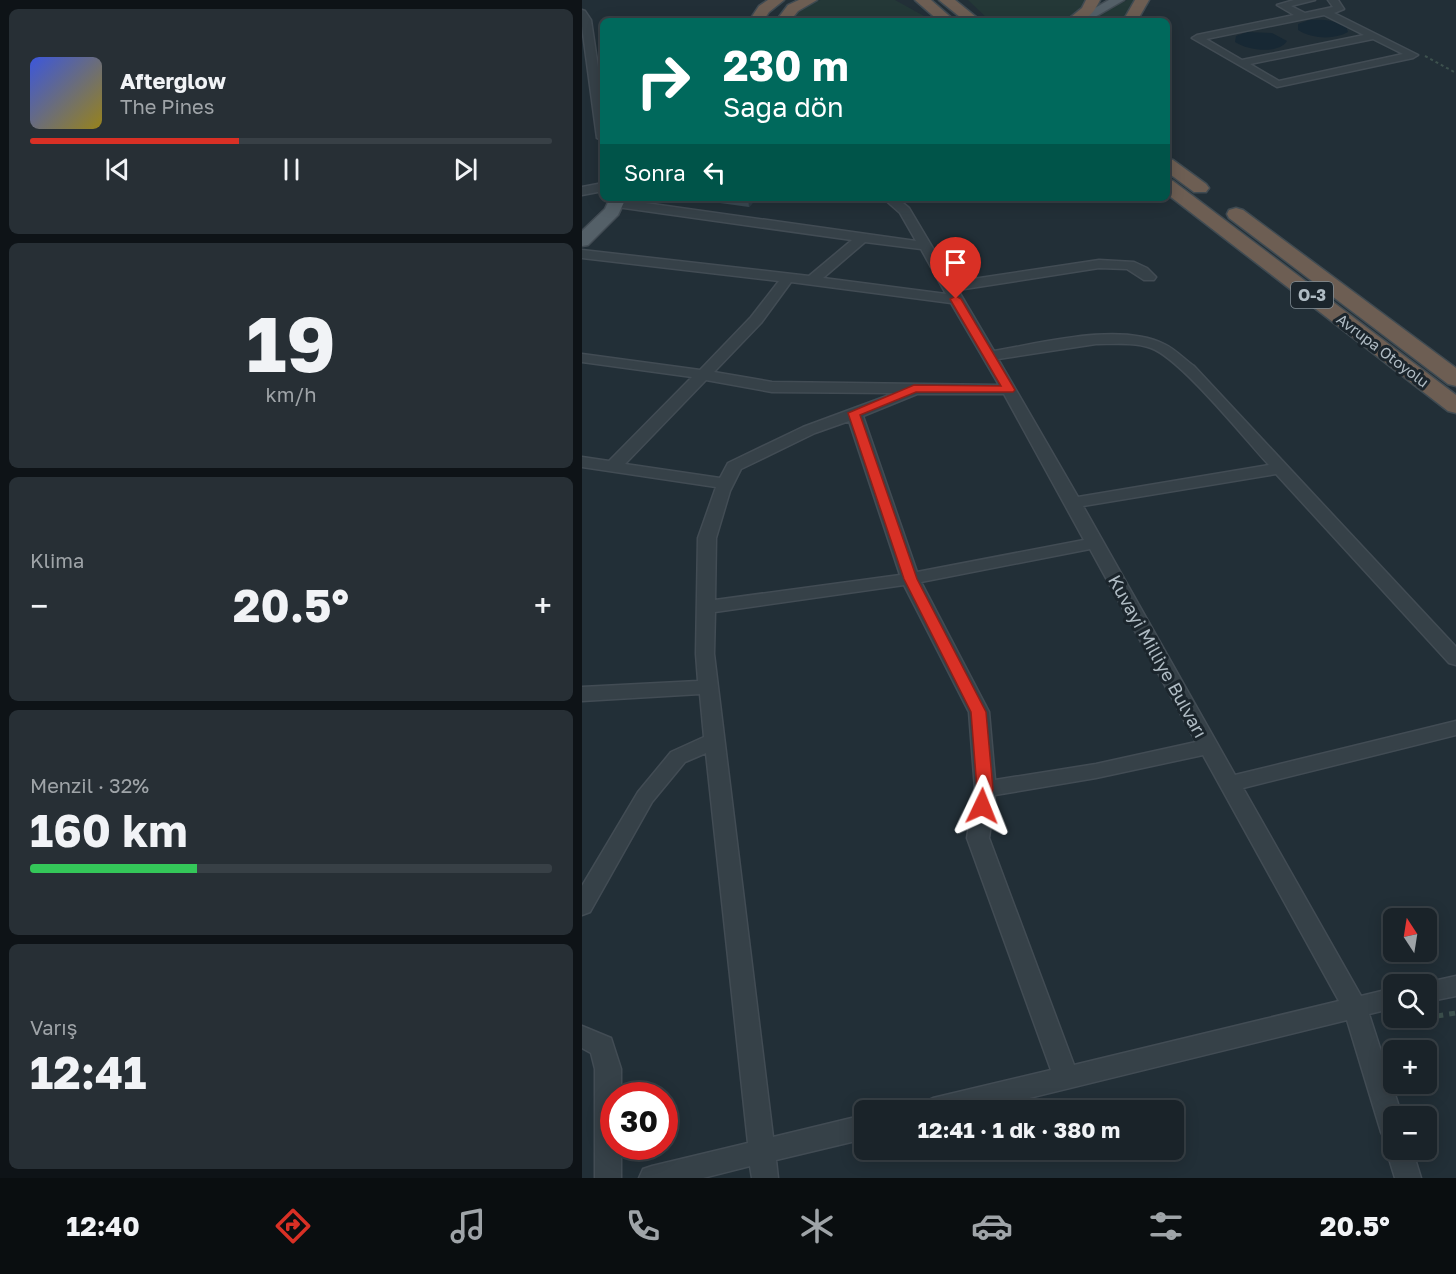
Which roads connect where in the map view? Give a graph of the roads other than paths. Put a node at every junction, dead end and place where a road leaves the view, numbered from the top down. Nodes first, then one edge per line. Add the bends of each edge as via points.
1 (777, 0) edge
2 (810, 0) edge
3 (907, 0) edge
4 (946, 0) edge
5 (962, 0) edge
6 (1118, 0) edge
7 (1142, 0) edge
8 (1310, 0) edge
9 (1333, 0) edge
10 (1102, 3) edge
11 (927, 4) edge
12 (1325, 12) junction
13 (582, 13) edge
14 (1305, 16) junction
15 (758, 18) edge
16 (785, 18) edge
17 (944, 18) edge
18 (971, 18) edge
19 (974, 18) edge
20 (1077, 18) edge
21 (1082, 18) edge
22 (1132, 18) edge
23 (1373, 36) junction
24 (1335, 43) junction
25 (586, 54) edge
26 (1239, 63) junction
27 (1376, 63) junction
28 (600, 123) edge
29 (1170, 169) edge
30 (600, 188) edge
31 (582, 191) edge
32 (614, 201) edge
33 (614, 201) edge
34 (622, 201) edge
35 (893, 201) edge
36 (582, 223) edge
37 (863, 237) junction
38 (582, 241) edge
39 (925, 246) junction
40 (582, 254) edge
41 (1149, 278) dead end
42 (787, 279) junction
43 (810, 282) junction
44 (952, 293) junction
45 (989, 356) junction
46 (582, 358) edge
47 (704, 375) junction
48 (1456, 379) edge
49 (914, 389) junction
50 (1009, 390) junction
51 (1456, 406) edge
52 (854, 413) junction
53 (582, 462) edge
54 (613, 467) junction
55 (1281, 468) junction
56 (726, 484) junction
57 (1073, 503) junction
58 (1095, 543) junction
59 (910, 579) junction
60 (706, 607) junction
61 (1456, 659) edge
62 (708, 687) junction
63 (582, 694) edge
64 (1456, 728) edge
65 (714, 741) junction
66 (1209, 746) junction
67 (1230, 784) junction
68 (985, 789) junction
69 (582, 906) edge
70 (1456, 986) edge
71 (1437, 990) edge
72 (1383, 1001) edge
73 (1355, 1008) junction
74 (582, 1037) edge
75 (1066, 1078) junction
76 (975, 1100) edge
77 (1386, 1106) edge
78 (854, 1129) edge
79 (760, 1152) junction
80 (1402, 1160) edge
81 (608, 1178) edge
82 (652, 1178) edge
83 (765, 1178) edge
84 (1408, 1178) edge

1 - 15 highway
2 - 16 highway via 793,8
3 - 11 highway
4 - 18 highway
5 - 19 highway
6 - 10 main road
7 - 22 highway
8 - 14 street via 1282,5
9 - 12 street via 1340,9
10 - 20 highway
10 - 21 main road
11 - 17 highway
12 - 14 street
12 - 23 street
13 - 25 street via 586,20
14 - 26 street via 1197,38
23 - 24 street
23 - 27 street via 1413,55
24 - 26 street
24 - 27 street
25 - 28 street
26 - 27 street via 1277,84
29 - 48 highway, Avrupa Otoyolu / O-3
29 - 51 highway, Avrupa Otoyolu / O-3
30 - 31 street
32 - 36 main road
33 - 38 main road
34 - 37 street
35 - 39 street, Kuvayi Milliye Bulvarı via 905,211
37 - 39 street
37 - 43 street
39 - 44 street, Kuvayi Milliye Bulvarı
40 - 42 street via 681,263
41 - 44 street via 1129,266 1099,264
42 - 43 street
42 - 47 street via 756,320
43 - 44 street
44 - 45 street, Kuvayi Milliye Bulvarı
45 - 50 street, Kuvayi Milliye Bulvarı
45 - 55 street via 1093,340 1156,345 1189,369
46 - 47 street
47 - 49 street via 772,387
47 - 54 street
49 - 50 street
49 - 52 street
50 - 57 street, Kuvayi Milliye Bulvarı
52 - 56 street via 734,466
52 - 59 street
53 - 54 street
54 - 56 street
55 - 57 street
55 - 61 street
56 - 60 street via 707,538
57 - 58 street, Kuvayi Milliye Bulvarı
58 - 59 street
58 - 66 street, Kuvayi Milliye Bulvarı
59 - 60 street
59 - 68 street via 979,712
60 - 62 street
62 - 63 street
62 - 65 street
64 - 67 street
65 - 69 street via 678,757 645,797
65 - 79 street
66 - 67 street, Kuvayi Milliye Bulvarı
66 - 68 street via 1096,771
67 - 73 street, Kuvayi Milliye Bulvarı
68 - 75 street via 978,838
70 - 71 street
72 - 73 street
73 - 75 street
73 - 77 street, Kuvayi Milliye Bulvarı
74 - 81 street via 602,1046 608,1069
75 - 76 street
78 - 79 street
79 - 82 street
79 - 83 street
80 - 84 street

